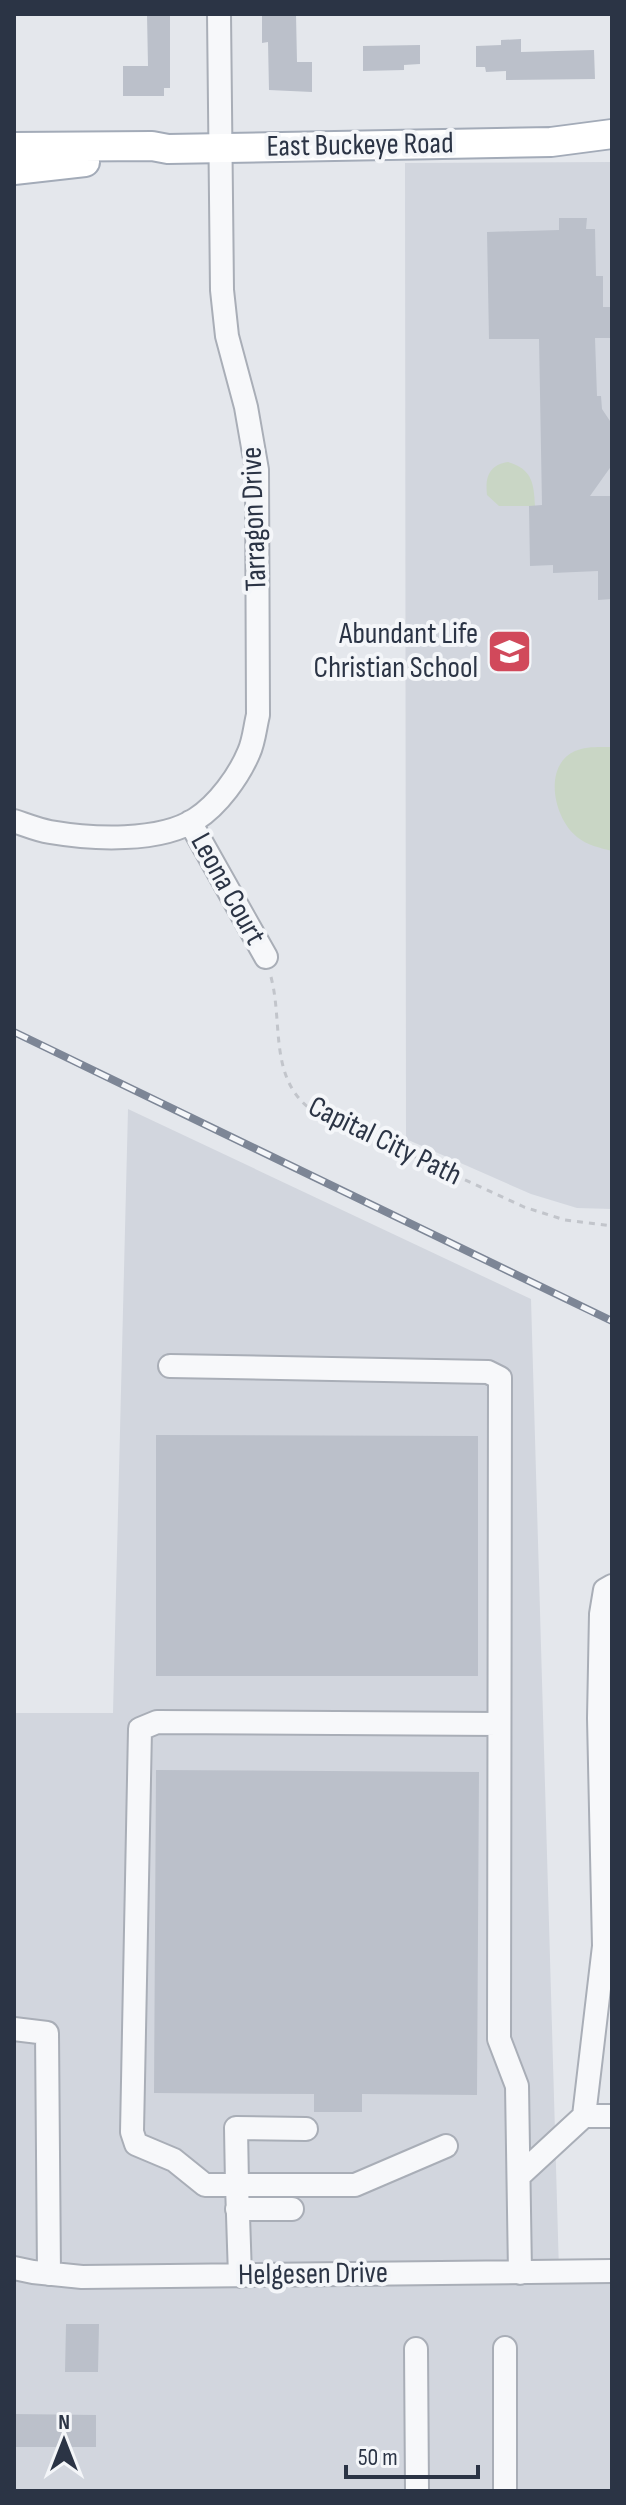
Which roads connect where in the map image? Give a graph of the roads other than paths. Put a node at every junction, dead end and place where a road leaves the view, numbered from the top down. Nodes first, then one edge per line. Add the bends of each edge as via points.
1 (219, 14) edge
2 (612, 134) edge
3 (551, 142) junction
4 (14, 147) edge
5 (220, 148) junction
6 (612, 148) edge
7 (168, 149) junction
8 (14, 170) edge
9 (14, 821) edge
10 (190, 822) junction
11 (266, 957) road end
12 (170, 1366) dead end
13 (612, 1586) edge
14 (499, 1724) junction
15 (14, 2029) edge
16 (584, 2116) junction
17 (612, 2116) edge
18 (306, 2129) dead end
19 (446, 2146) dead end
20 (519, 2176) junction
21 (237, 2185) junction
22 (237, 2209) junction
23 (292, 2209) dead end
24 (14, 2268) edge
25 (612, 2271) edge
26 (520, 2273) junction
27 (49, 2274) junction
28 (240, 2276) junction
29 (505, 2348) dead end
30 (416, 2349) dead end
31 (417, 2491) edge
32 (505, 2491) edge

1 - 5 street, Tarragon Drive
2 - 3 main road, East Buckeye Road
3 - 5 main road, East Buckeye Road
3 - 6 main road, East Buckeye Road
4 - 7 main road, East Buckeye Road
5 - 7 main road, East Buckeye Road
5 - 10 street, Tarragon Drive via 227,336 257,470 258,715 250,751 238,773
7 - 8 main road, East Buckeye Road
9 - 10 street, Tarragon Drive via 48,832 114,837 160,832
10 - 11 street, Leona Court
12 - 14 street via 488,1372 500,1378
13 - 16 street via 605,1590 601,1629 599,1718 604,1946
14 - 20 street via 499,2039 517,2086
14 - 21 street via 157,1722 140,1729 132,2132 136,2144 174,2160 205,2185
15 - 27 street via 47,2033
16 - 17 street
16 - 20 street
18 - 21 street via 236,2128
19 - 21 street via 355,2185
20 - 26 street
21 - 22 street
22 - 23 street
22 - 28 street
24 - 27 street, Helgesen Drive
25 - 26 street, Helgesen Drive
26 - 28 street, Helgesen Drive
27 - 28 street, Helgesen Drive
29 - 32 street
30 - 31 street

